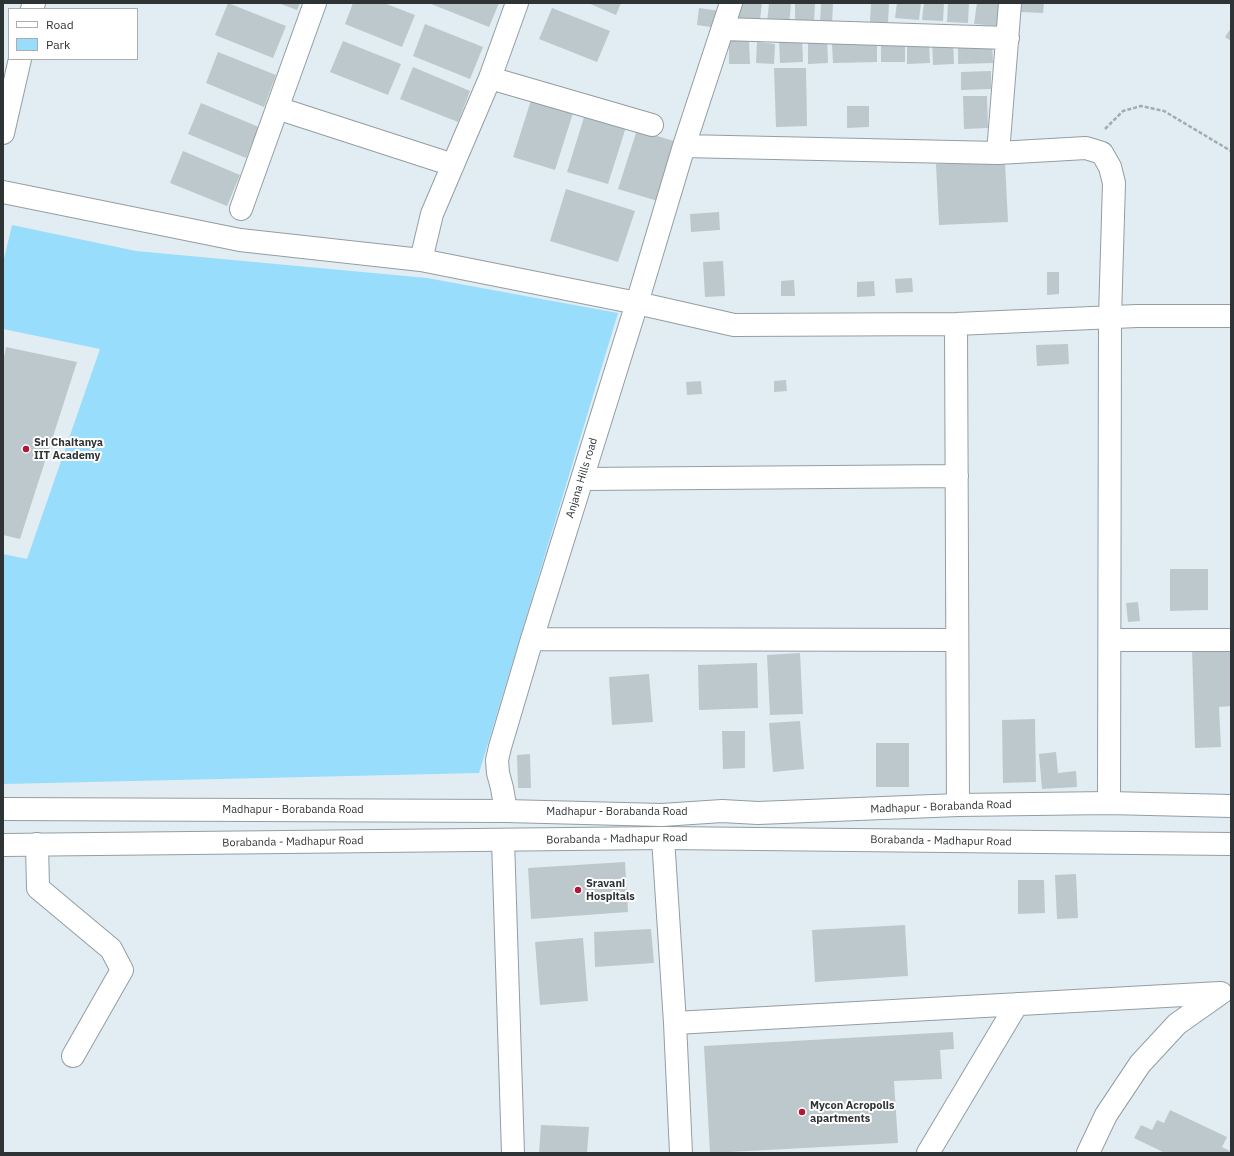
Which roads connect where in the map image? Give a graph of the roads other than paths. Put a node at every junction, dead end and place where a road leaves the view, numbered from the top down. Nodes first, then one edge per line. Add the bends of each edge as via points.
1 (315, 3) edge
2 (517, 3) edge
3 (731, 3) edge
4 (1010, 3) edge
5 (722, 29) junction
6 (1008, 38) junction
7 (20, 60) edge
8 (490, 78) junction
9 (277, 108) junction
10 (652, 125) dead end
11 (3, 132) edge
12 (684, 146) junction
13 (998, 153) junction
14 (453, 165) junction
15 (3, 192) edge
16 (241, 209) dead end
17 (421, 260) junction
18 (637, 303) junction
19 (1231, 316) edge
20 (1110, 317) junction
21 (956, 324) junction
22 (957, 476) junction
23 (582, 479) junction
24 (532, 639) junction
25 (957, 640) junction
26 (1110, 640) junction
27 (1231, 640) edge
28 (1109, 803) junction
29 (958, 805) junction
30 (1231, 806) edge
31 (3, 809) edge
32 (506, 811) junction
33 (663, 838) junction
34 (503, 840) junction
35 (37, 844) junction
36 (1231, 844) edge
37 (3, 845) edge
38 (1226, 989) edge
39 (1017, 1004) junction
40 (675, 1023) junction
41 (73, 1056) dead end
42 (513, 1153) edge
43 (681, 1153) edge
44 (928, 1153) edge
45 (1088, 1153) edge

1 - 9 street
2 - 8 street
3 - 5 street, Anjana Hills road
4 - 6 street
5 - 6 street
5 - 12 street, Anjana Hills road
6 - 13 street
7 - 11 street
8 - 10 street
8 - 14 street
9 - 14 street
9 - 16 street
12 - 13 street
12 - 18 street, Anjana Hills road
13 - 20 street via 1086,148 1102,153 1110,167 1114,183
14 - 17 street via 432,214
15 - 17 street via 240,240
17 - 18 street
18 - 21 street via 734,325
18 - 23 street, Anjana Hills road
19 - 20 street
20 - 21 street
20 - 26 street
21 - 22 street
22 - 23 street
22 - 25 street
23 - 24 street, Anjana Hills road
24 - 25 street
24 - 32 street, Anjana Hills road via 497,760
25 - 29 street
26 - 27 street
26 - 28 street
28 - 29 street, Madhapur - Borabanda Road
28 - 30 street, Madhapur - Borabanda Road
29 - 32 street, Madhapur - Borabanda Road via 662,815
31 - 32 street, Madhapur - Borabanda Road
33 - 34 street, Borabanda - Madhapur Road
33 - 36 street, Borabanda - Madhapur Road
33 - 40 street
34 - 35 street, Borabanda - Madhapur Road
34 - 42 street
35 - 37 street, Borabanda - Madhapur Road
35 - 41 street via 38,888 111,949 122,970
38 - 39 street
38 - 45 street via 1177,1024 1140,1064 1106,1115
39 - 40 street
39 - 44 street
40 - 43 street

